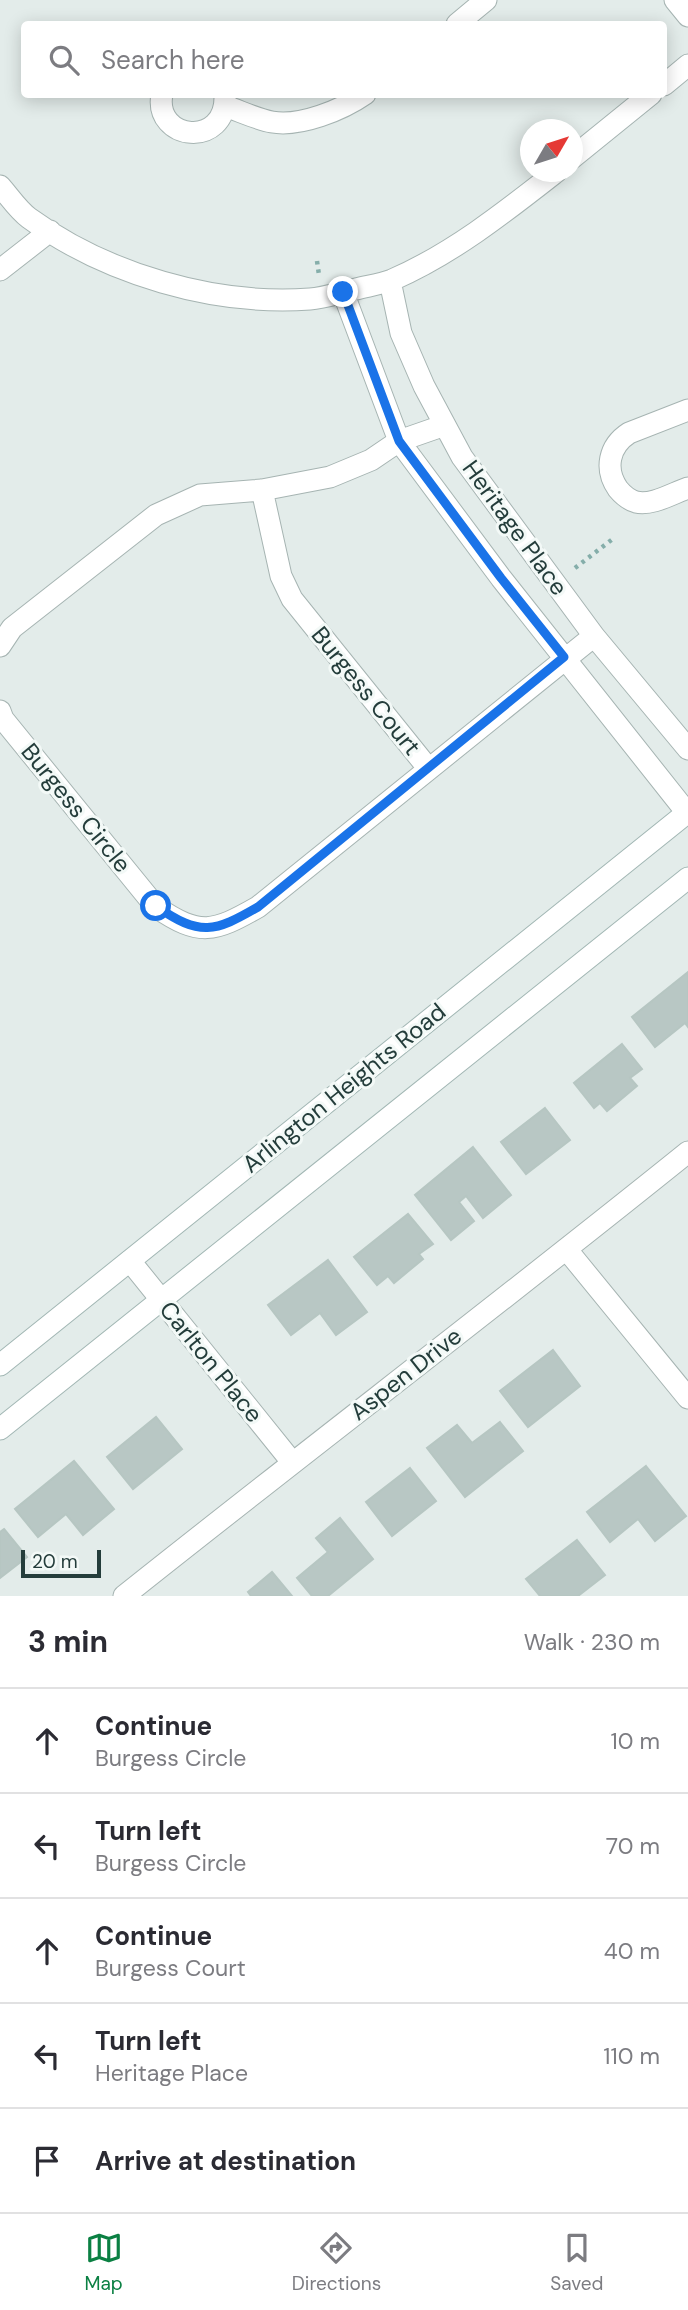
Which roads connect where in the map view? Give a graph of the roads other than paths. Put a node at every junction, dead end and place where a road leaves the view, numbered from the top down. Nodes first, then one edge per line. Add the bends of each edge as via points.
1 (486, 0) edge
2 (675, 0) edge
3 (688, 16) edge
4 (461, 21) edge
5 (688, 65) edge
6 (667, 82) edge
7 (162, 98) edge
8 (360, 98) edge
9 (646, 98) edge
10 (225, 100) edge
11 (583, 149) edge
12 (543, 182) edge
13 (0, 186) edge
14 (50, 231) junction
15 (0, 270) edge
16 (390, 281) junction
17 (343, 292) junction
18 (688, 411) edge
19 (445, 425) junction
20 (399, 441) junction
21 (688, 488) edge
22 (262, 490) junction
23 (594, 636) junction
24 (0, 646) edge
25 (564, 657) junction
26 (0, 712) edge
27 (688, 749) edge
28 (428, 768) junction
29 (688, 813) edge
30 (688, 878) edge
31 (688, 1152) edge
32 (567, 1250) junction
33 (130, 1261) junction
34 (161, 1300) junction
35 (0, 1365) edge
36 (688, 1398) edge
37 (0, 1429) edge
38 (292, 1462) junction
39 (124, 1596) edge

1 - 4 street
2 - 3 street
5 - 6 street
7 - 10 street via 167,120 175,128 195,133 215,125
8 - 10 street via 311,119 273,122
9 - 11 street
12 - 16 street via 457,246
13 - 14 street via 26,216
14 - 15 street
14 - 17 street via 79,250 137,274 207,293 262,301 313,299
16 - 17 street
16 - 19 street, Heritage Place via 401,332
17 - 20 street, Heritage Place
18 - 21 street via 629,433 613,450 610,469 617,487 636,502
19 - 20 street
19 - 23 street, Heritage Place via 462,457
20 - 22 street via 371,460 330,477
20 - 25 street, Heritage Place
22 - 24 street via 200,495 156,515 12,628
22 - 28 street, Burgess Court via 281,576 292,598
23 - 25 street, Burgess Court
23 - 27 street, Heritage Place
25 - 28 street, Burgess Court
25 - 29 street, Heritage Place
26 - 28 street, Burgess Circle via 156,906 178,922 201,928 226,925 258,907
29 - 33 street, Arlington Heights Road
30 - 34 street, Arlington Heights Road
31 - 32 street, Aspen Drive
32 - 36 street
32 - 38 street, Aspen Drive
33 - 34 street, Carlton Place
33 - 35 street, Arlington Heights Road
34 - 37 street, Arlington Heights Road
34 - 38 street, Carlton Place
38 - 39 street, Aspen Drive

